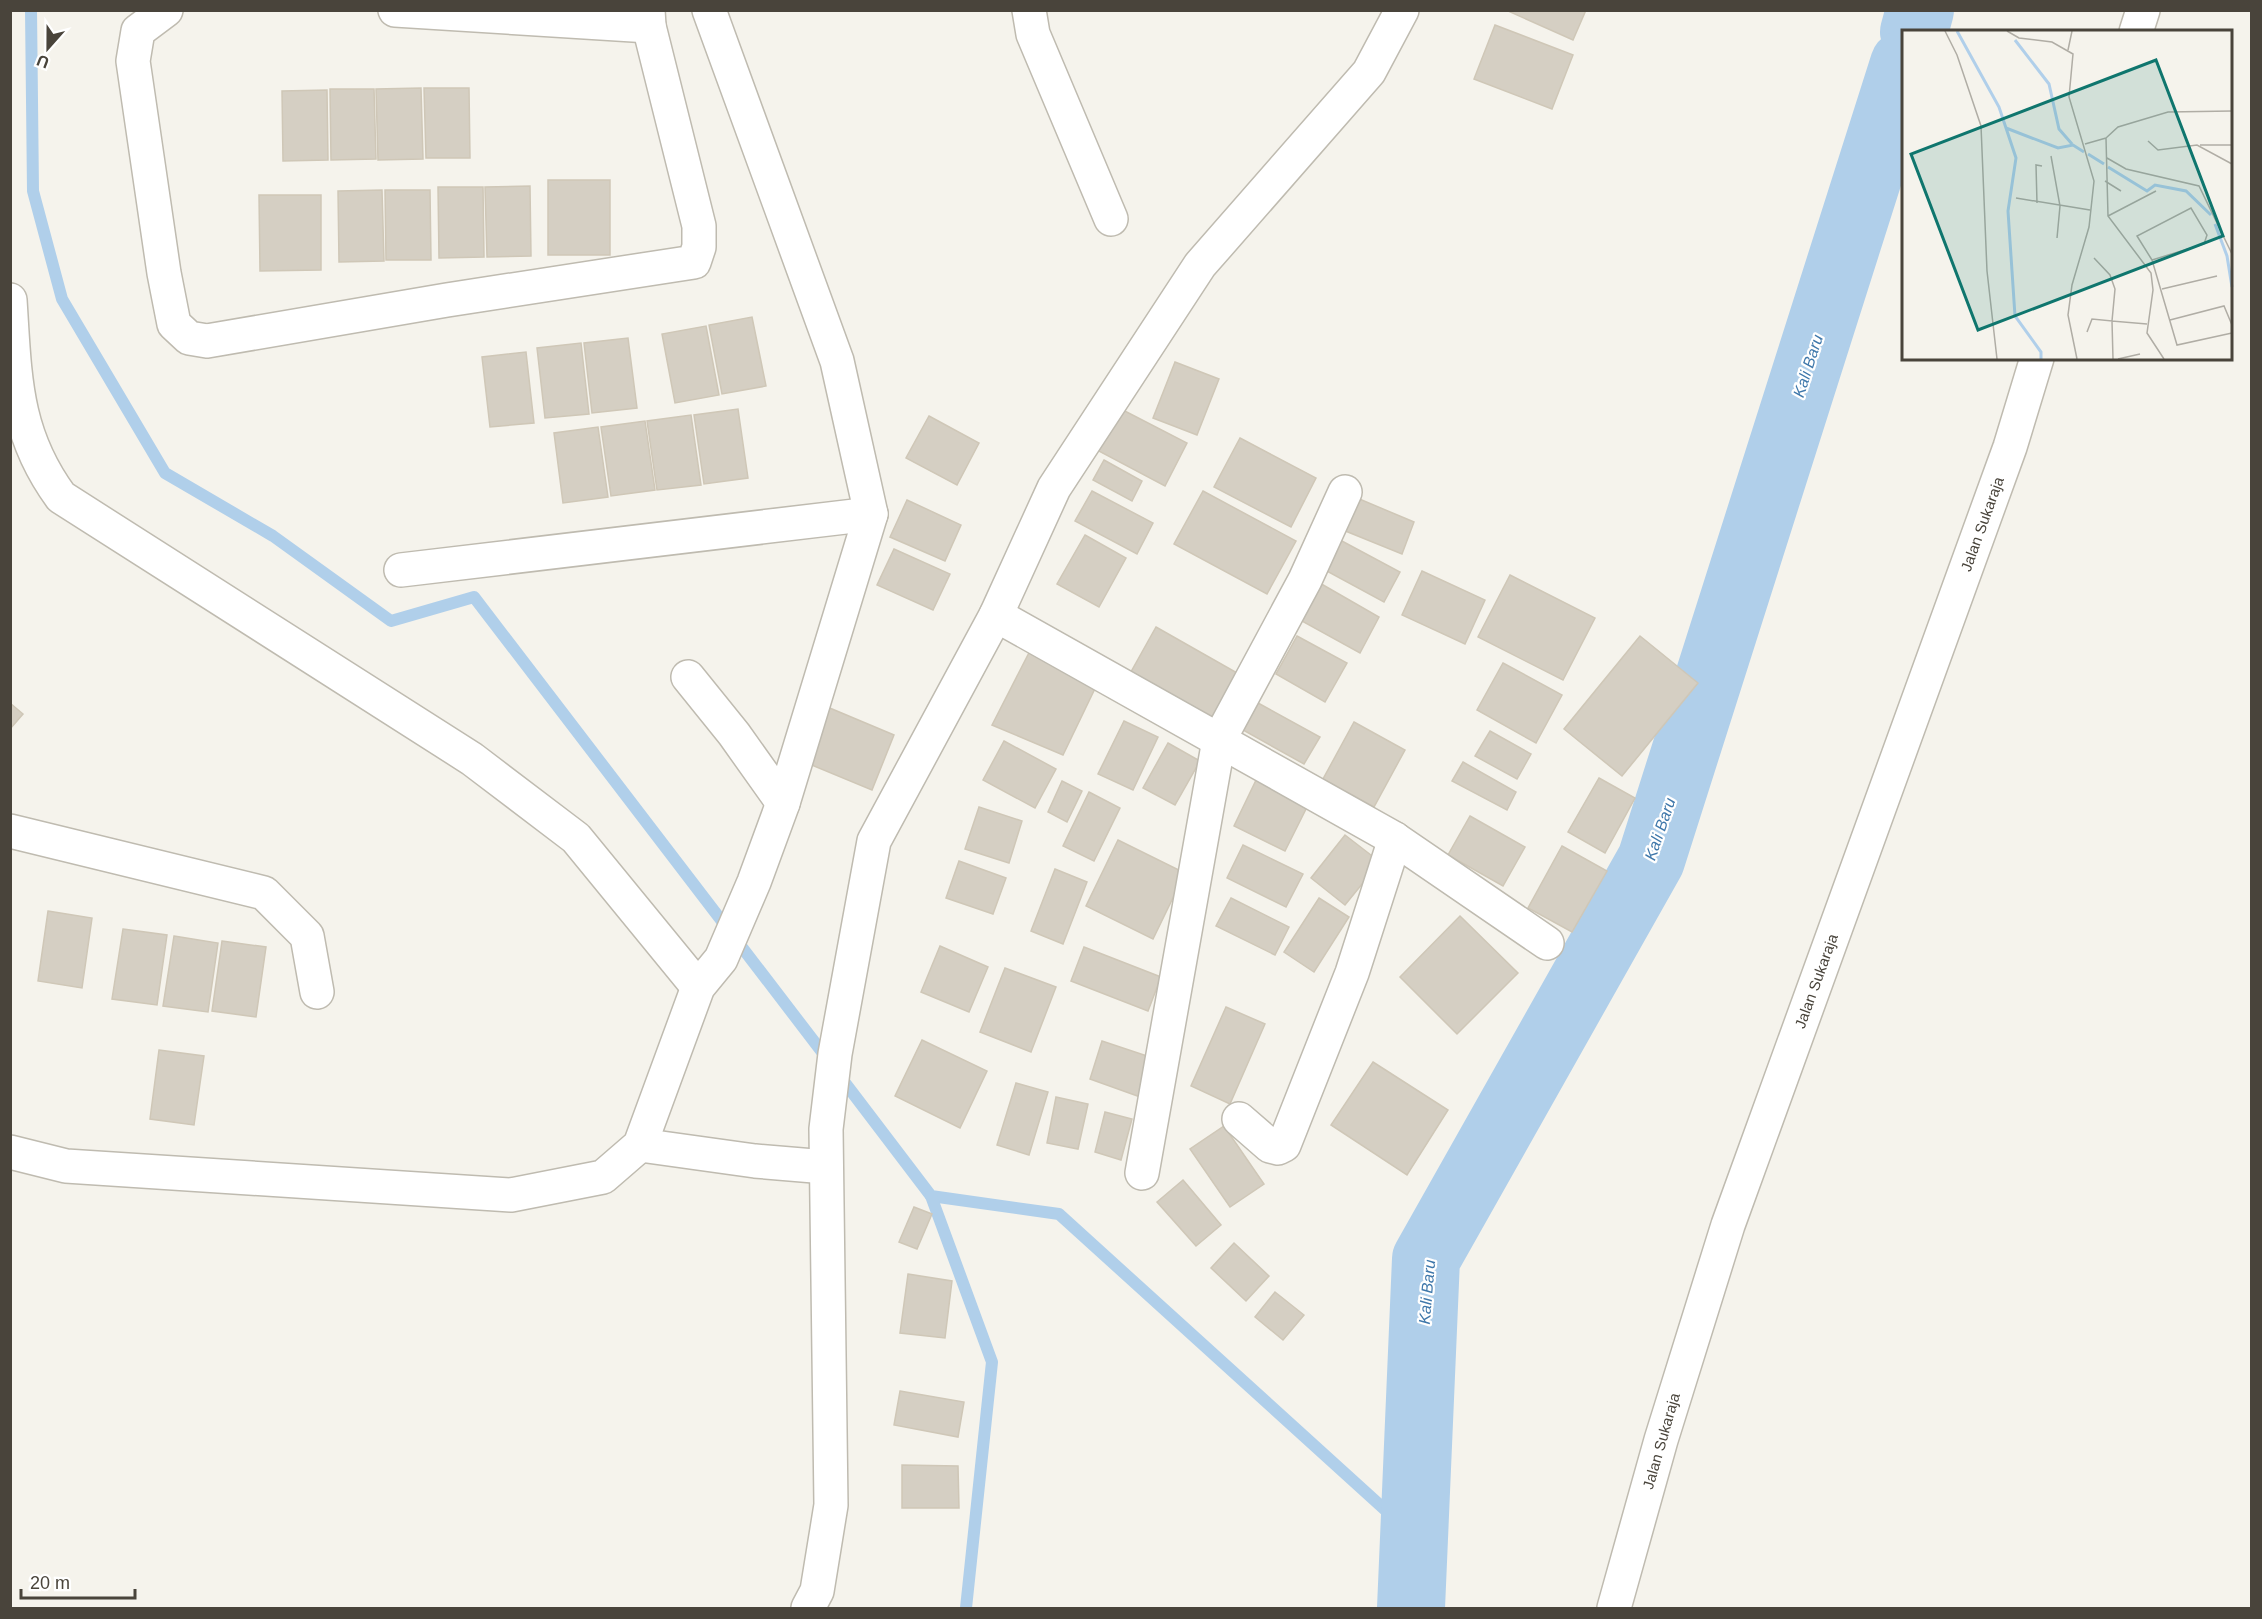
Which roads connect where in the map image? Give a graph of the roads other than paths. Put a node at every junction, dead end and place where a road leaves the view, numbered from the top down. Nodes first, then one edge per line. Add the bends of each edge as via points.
1 (166, 10) edge
2 (396, 10) edge
3 (709, 10) edge
4 (1029, 10) edge
5 (1402, 10) edge
6 (2143, 10) edge
7 (648, 18) edge
8 (2137, 30) edge
9 (1111, 219) dead end
10 (10, 300) edge
11 (2036, 360) edge
12 (1345, 492) dead end
13 (871, 514) junction
14 (401, 570) dead end
15 (996, 615) junction
16 (688, 677) dead end
17 (1219, 740) junction
18 (783, 803) junction
19 (10, 831) edge
20 (1395, 839) junction
21 (1547, 943) dead end
22 (698, 987) junction
23 (318, 992) dead end
24 (1239, 1119) dead end
25 (640, 1145) junction
26 (10, 1152) edge
27 (826, 1167) junction
28 (1142, 1173) dead end
29 (808, 1608) edge
30 (1614, 1608) edge

1 - 7 street via 138,31 133,61 174,324 189,338 207,341 694,262 699,226
2 - 7 street
3 - 13 street via 837,361
4 - 9 street via 1033,34
5 - 15 street via 1370,72 1200,265 1054,488
6 - 8 street
10 - 22 street via 14,376 28,438 42,470 61,497 472,759 576,838
11 - 30 street, Jalan Sukaraja via 2010,447 1728,1224
12 - 17 street via 1305,580
13 - 14 street
13 - 18 street
15 - 17 street
15 - 27 street via 874,842 835,1054 826,1129
16 - 18 street
17 - 20 street
17 - 28 street
18 - 22 street via 721,959
19 - 23 street via 264,893 308,936
20 - 21 street
20 - 24 street via 1352,973 1284,1145 1278,1149 1270,1146
22 - 25 street
25 - 26 street via 603,1177 511,1195 66,1166
25 - 27 street
27 - 29 street via 831,1505 816,1591

